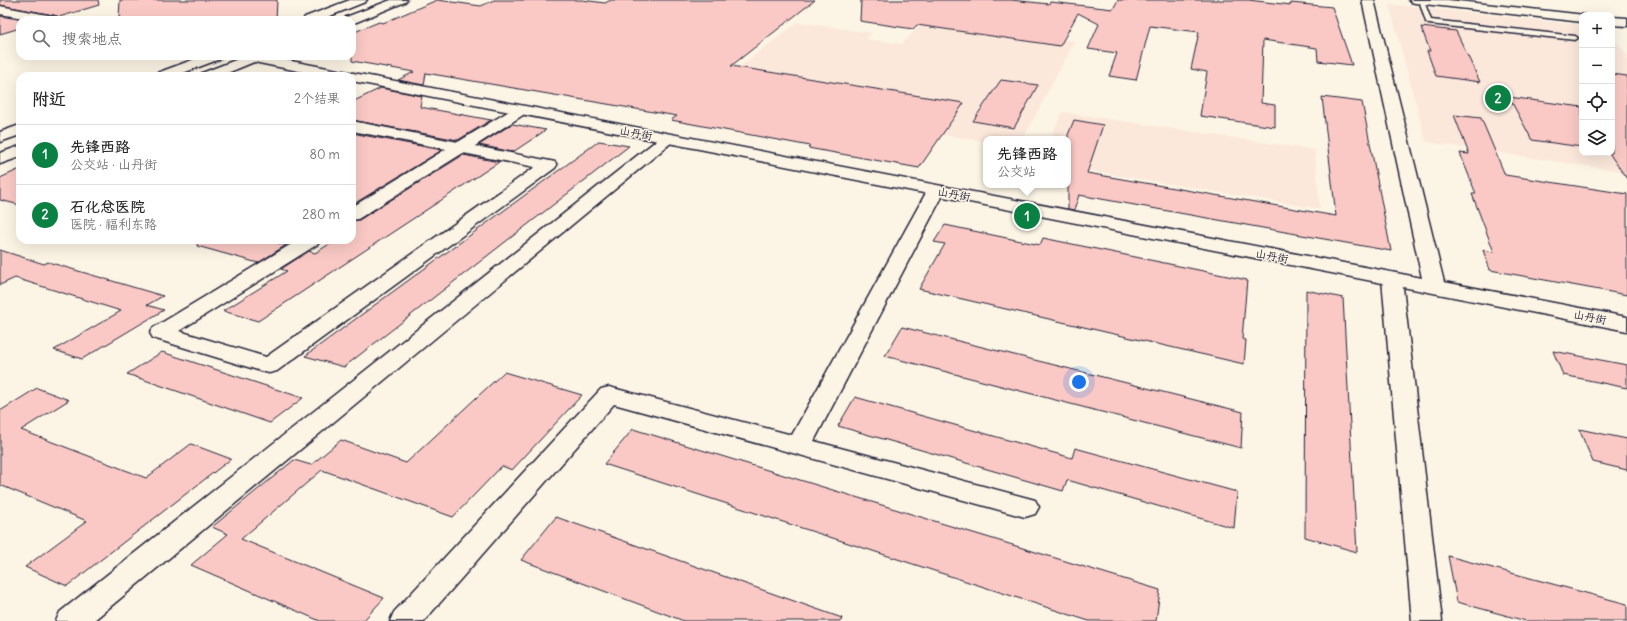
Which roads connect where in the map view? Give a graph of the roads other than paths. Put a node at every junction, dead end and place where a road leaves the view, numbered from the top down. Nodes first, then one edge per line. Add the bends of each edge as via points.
1 (361, 0) edge
2 (401, 0) edge
3 (1368, 0) edge
4 (1418, 0) edge
5 (0, 10) edge
6 (32, 16) edge
7 (319, 16) edge
8 (356, 18) edge
9 (1579, 18) edge
10 (1615, 21) edge
11 (1627, 22) edge
12 (1575, 38) dead end
13 (204, 60) edge
14 (244, 60) edge
15 (266, 60) edge
16 (173, 72) edge
17 (216, 72) edge
18 (324, 72) edge
19 (356, 79) edge
20 (521, 110) junction
21 (356, 127) edge
22 (16, 131) edge
23 (0, 137) edge
24 (667, 139) junction
25 (461, 147) junction
26 (16, 153) edge
27 (0, 159) edge
28 (936, 191) junction
29 (356, 213) edge
30 (305, 244) edge
31 (1392, 279) junction
32 (1435, 287) junction
33 (1627, 324) edge
34 (799, 446) junction
35 (1025, 507) dead end
36 (71, 621) edge
37 (405, 621) edge
38 (1427, 621) edge

1 - 7 street
2 - 8 street
3 - 32 street
4 - 9 street
4 - 12 lane via 1429,22
5 - 6 street
10 - 11 street
13 - 16 street
14 - 17 street
15 - 18 street
19 - 20 street, 山丹街
20 - 24 street, 山丹街
20 - 25 street
21 - 25 street
22 - 23 street
24 - 28 street, 山丹街
24 - 36 street
25 - 29 street
25 - 30 street via 549,165 269,366 162,333
26 - 27 street
28 - 31 street, 山丹街
28 - 34 street
31 - 32 street, 山丹街
31 - 38 street
32 - 33 street, 山丹街
34 - 35 street
34 - 37 street via 609,395

